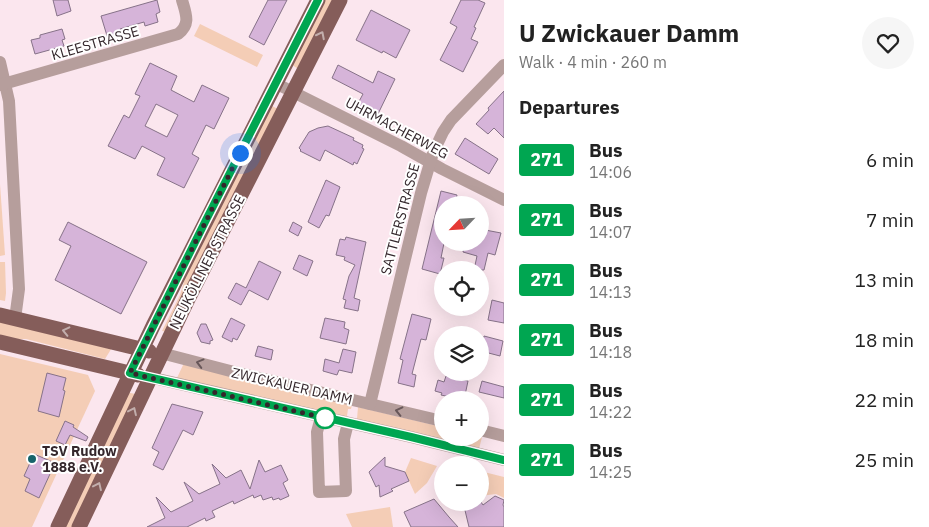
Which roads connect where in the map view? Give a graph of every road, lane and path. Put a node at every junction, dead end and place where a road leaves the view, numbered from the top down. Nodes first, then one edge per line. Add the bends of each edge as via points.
1 (182, 0) edge
2 (318, 0) edge
3 (340, 0) edge
4 (0, 62) edge
5 (504, 65) edge
6 (275, 83) junction
7 (3, 84) edge
8 (292, 91) junction
9 (430, 162) junction
10 (504, 200) edge
11 (7, 317) edge
12 (0, 342) edge
13 (142, 349) junction
14 (161, 353) junction
15 (130, 373) junction
16 (149, 377) junction
17 (370, 404) junction
18 (320, 417) junction
19 (434, 419) edge
20 (348, 423) junction
21 (489, 432) edge
22 (504, 436) edge
23 (504, 460) edge
24 (58, 527) edge
25 (79, 527) edge

1 - 7 street, KLEESTRASSE via 188,18 186,27 178,34
2 - 6 main road, NEUKÖLLNER STRASSE
8 -> 3 main road, NEUKÖLLNER STRASSE
4 - 7 street
5 - 9 street, SATTLERSTRASSE via 451,120
6 - 8 street, UHRMACHERWEG
6 - 13 main road, NEUKÖLLNER STRASSE
7 - 11 street via 9,101 19,289
8 - 9 street, UHRMACHERWEG
8 - 14 main road, NEUKÖLLNER STRASSE
9 - 10 street, UHRMACHERWEG
9 - 17 street, SATTLERSTRASSE
13 -> 11 main road, ZWICKAUER DAMM
12 - 15 main road, ZWICKAUER DAMM via 84,368
13 - 14 main road, ZWICKAUER DAMM
13 - 15 main road, NEUKÖLLNER STRASSE
14 - 16 main road, NEUKÖLLNER STRASSE
17 -> 14 street, ZWICKAUER DAMM
15 - 16 main road, ZWICKAUER DAMM
15 - 24 main road, NEUKÖLLNER STRASSE
16 - 18 street, ZWICKAUER DAMM
25 -> 16 main road, NEUKÖLLNER STRASSE
19 -> 17 street, ZWICKAUER DAMM
18 - 20 street, ZWICKAUER DAMM
18 - 20 street via 317,432 319,492 346,491 344,439
20 - 23 street, ZWICKAUER DAMM
21 - 22 street

